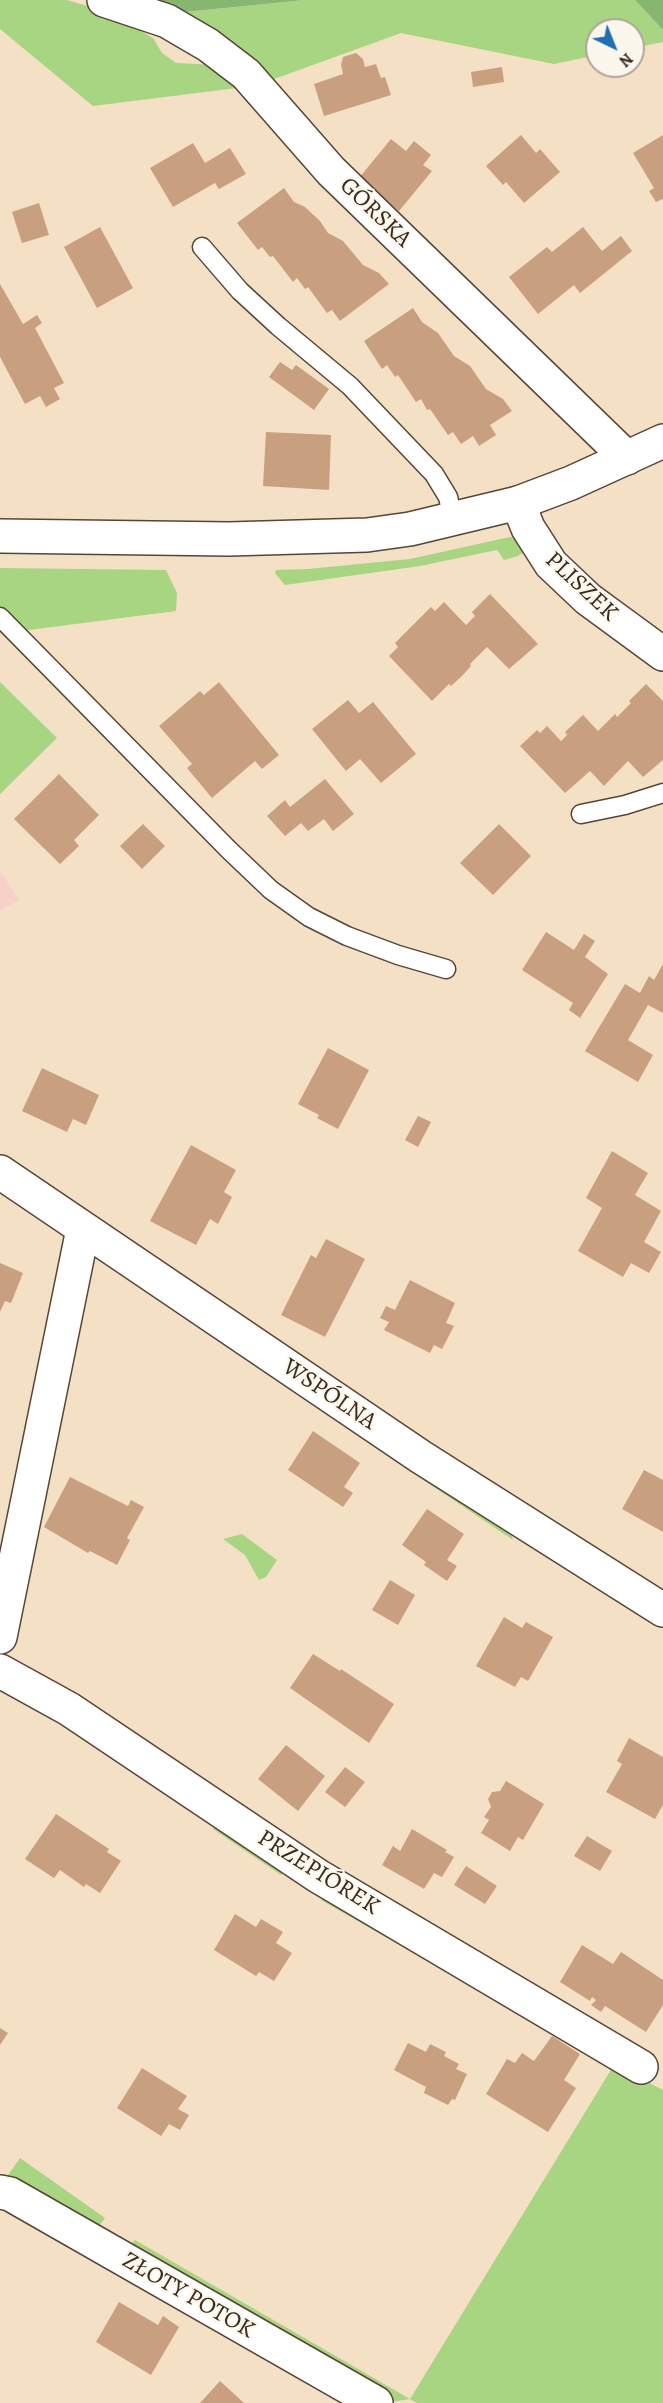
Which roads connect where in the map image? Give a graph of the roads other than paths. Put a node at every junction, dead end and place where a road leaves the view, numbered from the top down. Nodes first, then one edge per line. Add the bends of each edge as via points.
1 (104, 0) edge
2 (202, 247) dead end
3 (663, 441) edge
4 (627, 458) junction
5 (518, 503) junction
6 (453, 519) junction
7 (0, 536) edge
8 (0, 617) edge
9 (663, 654) edge
10 (663, 794) edge
11 (581, 814) dead end
12 (446, 969) dead end
13 (0, 1172) edge
14 (83, 1229) junction
15 (663, 1609) edge
16 (0, 1637) edge
17 (0, 1671) edge
18 (641, 2067) dead end
19 (0, 2192) edge
20 (376, 2403) edge

1 - 4 street, GÓRSKA via 167,21 246,74 331,171
2 - 6 lane via 240,291 350,386 434,474 448,497
3 - 4 street
4 - 5 street
5 - 6 street
5 - 9 street, PLISZEK via 551,564 588,599
6 - 7 street via 367,535 323,538
8 - 12 lane via 271,890 309,917 347,936
10 - 11 lane
13 - 14 street, WSPÓLNA
14 - 15 street, WSPÓLNA via 421,1457
14 - 16 street
17 - 18 street, PRZEPIÓREK via 69,1709 318,1876
19 - 20 street, ZŁOTY POTOK via 10,2194

